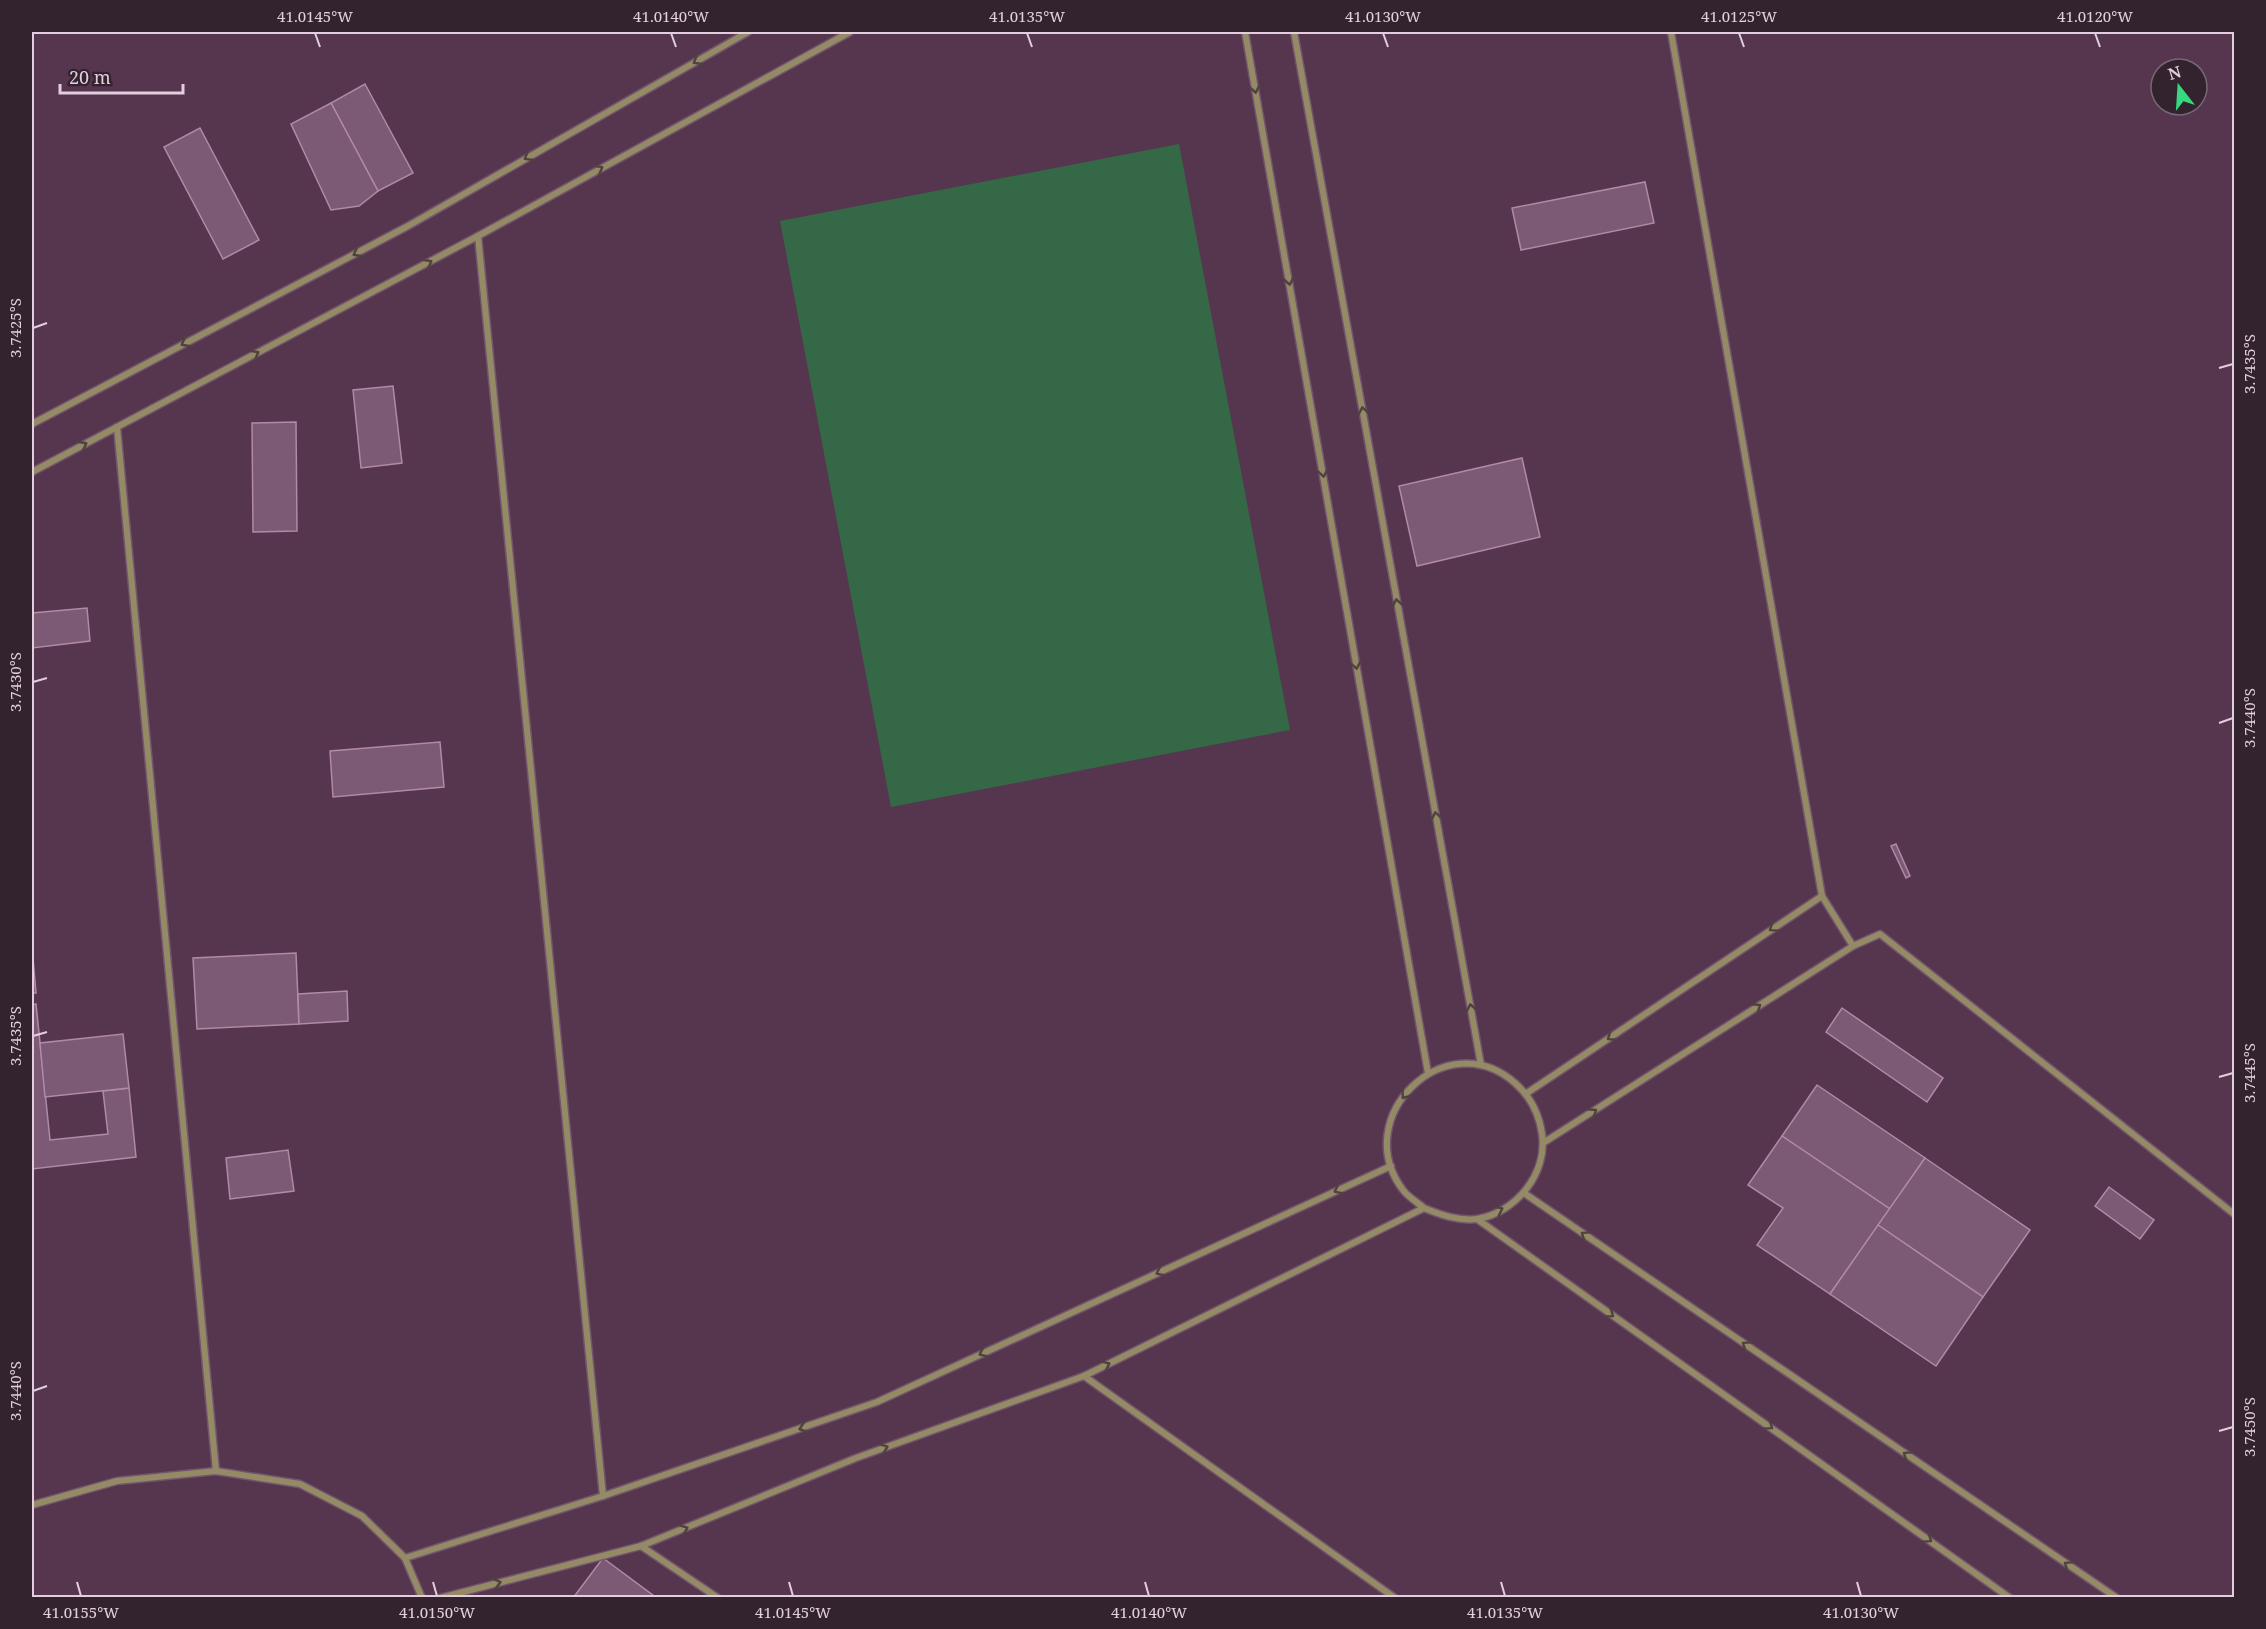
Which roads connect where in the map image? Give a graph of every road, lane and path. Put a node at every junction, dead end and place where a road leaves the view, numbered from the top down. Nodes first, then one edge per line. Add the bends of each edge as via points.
1 (748, 32) edge
2 (850, 32) edge
3 (1245, 32) edge
4 (1294, 32) edge
5 (1671, 32) edge
6 (478, 236) junction
7 (32, 424) edge
8 (117, 427) junction
9 (32, 472) edge
10 (1822, 896) junction
11 (1852, 946) junction
12 (1481, 1065) junction
13 (1428, 1073) junction
14 (1527, 1093) junction
15 (1543, 1143) junction
16 (1391, 1166) junction
17 (1524, 1193) junction
18 (1424, 1208) junction
19 (2235, 1214) edge
20 (1477, 1219) junction
21 (1084, 1376) junction
22 (216, 1471) junction
23 (603, 1497) junction
24 (32, 1505) edge
25 (641, 1546) junction
26 (405, 1558) junction
27 (422, 1598) edge
28 (440, 1598) edge
29 (718, 1598) edge
30 (1395, 1598) edge
31 (2010, 1598) edge
32 (2117, 1598) edge

1 -> 7 street via 408,226
6 -> 2 street
3 -> 13 street
12 -> 4 street
5 - 10 street
8 -> 6 street
6 - 23 street
9 -> 8 street
8 - 22 street
10 - 11 street
10 -> 14 street
15 -> 11 street
11 - 19 street via 1880,934
12 - 13 street via 1454,1064
12 - 14 street via 1506,1075
13 -> 16 street via 1407,1090 1392,1113 1387,1139
14 - 15 street via 1539,1117
15 - 17 street via 1538,1170
16 - 18 street via 1403,1190
16 -> 23 street via 877,1402
20 -> 17 street via 1503,1210
32 -> 17 street
18 - 20 street via 1449,1218
21 -> 18 street
20 -> 31 street
25 -> 21 street via 856,1458
21 - 30 street
22 - 24 street via 117,1481
22 - 26 street via 300,1484 362,1516
23 - 26 street
28 -> 25 street
25 - 29 street
26 - 27 street

